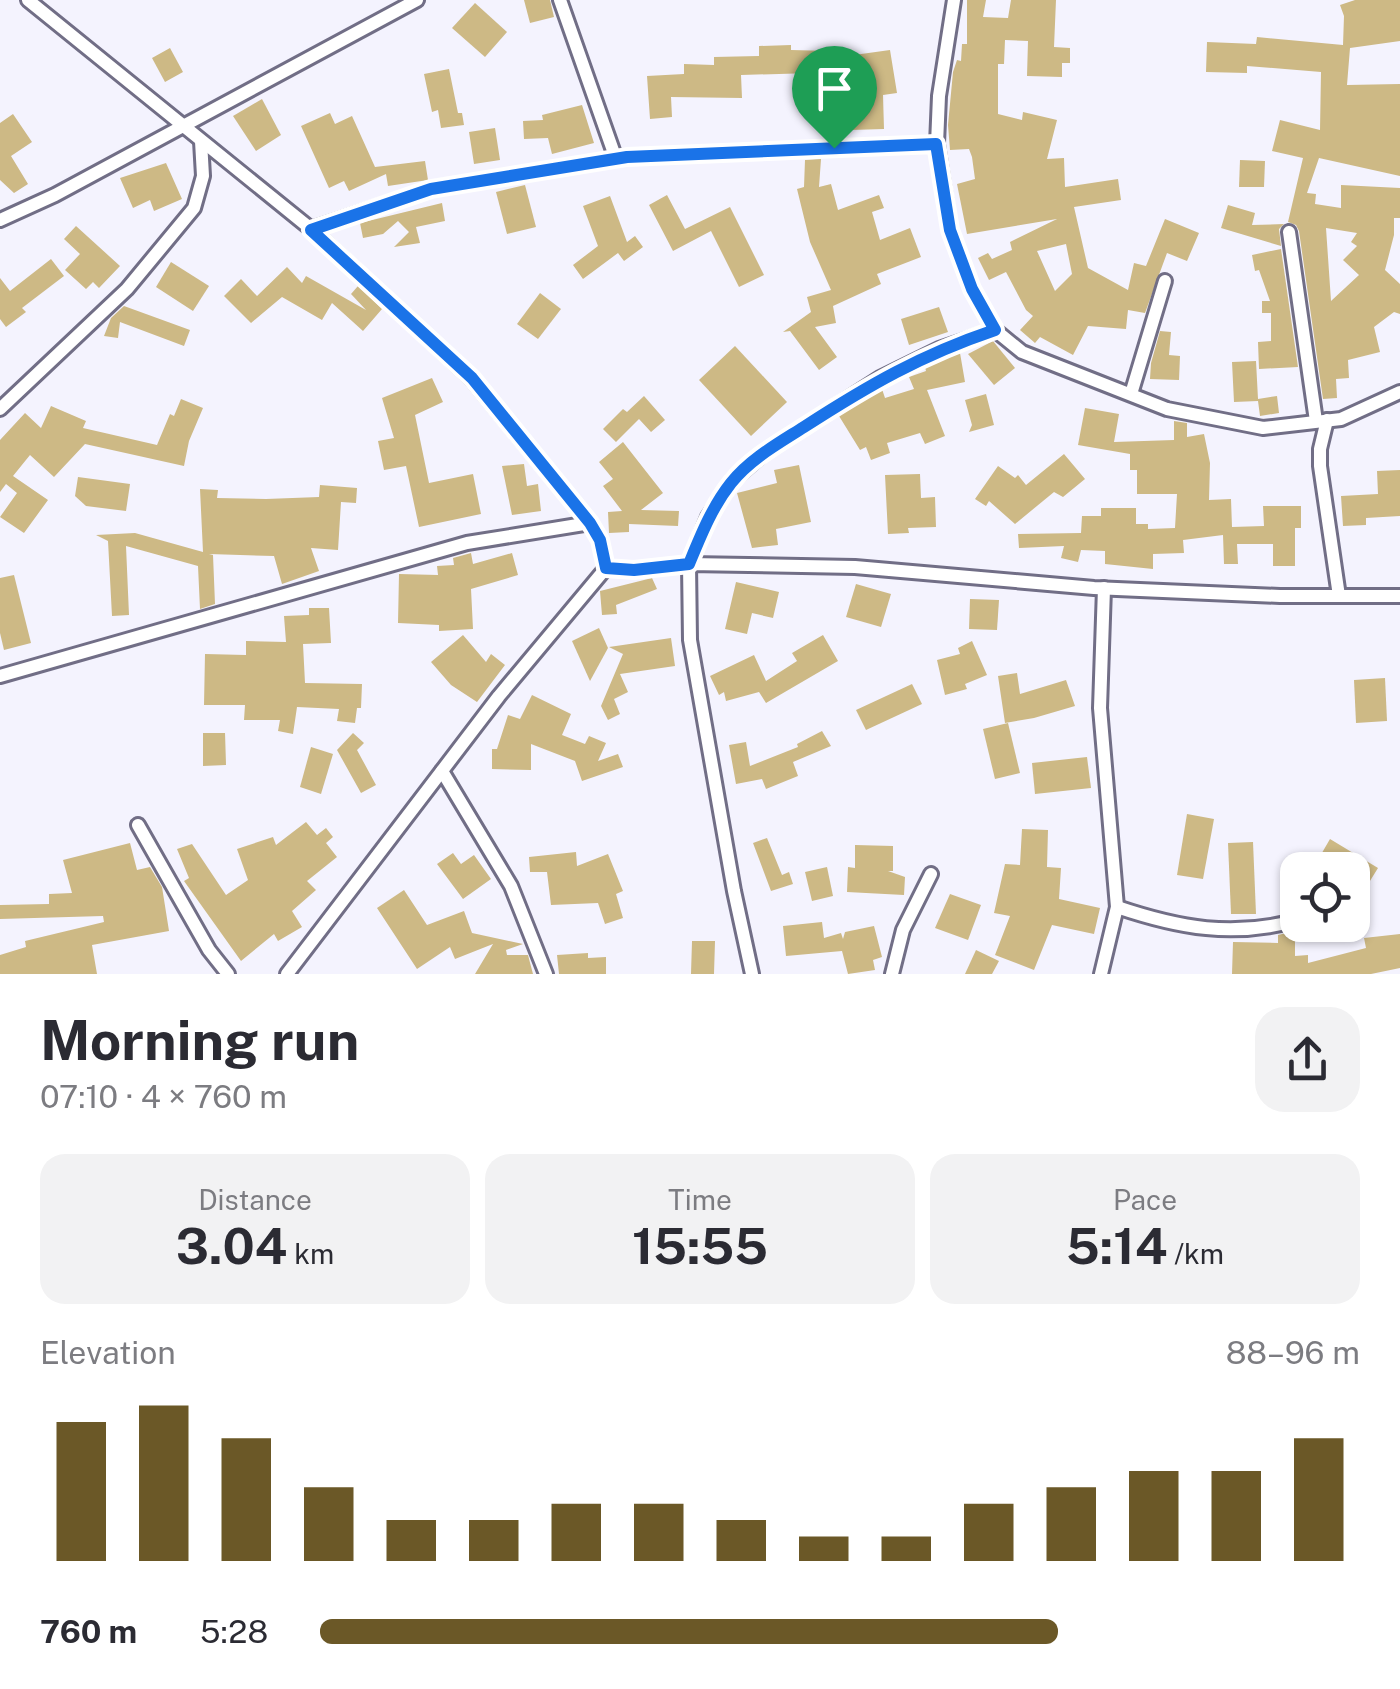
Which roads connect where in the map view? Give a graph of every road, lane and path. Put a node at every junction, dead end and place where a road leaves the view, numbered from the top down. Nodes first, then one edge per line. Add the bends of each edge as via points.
1 (28, 0) edge
2 (417, 0) edge
3 (560, 0) edge
4 (954, 0) edge
5 (182, 126) junction
6 (201, 141) junction
7 (936, 144) junction
8 (616, 159) junction
9 (0, 220) edge
10 (311, 230) junction
11 (1289, 232) dead end
12 (1165, 281) dead end
13 (995, 330) junction
14 (1400, 392) edge
15 (1131, 394) junction
16 (0, 409) edge
17 (1321, 421) junction
18 (590, 523) junction
19 (689, 564) junction
20 (606, 568) junction
21 (1104, 588) junction
22 (1339, 596) junction
23 (1400, 596) edge
24 (0, 676) edge
25 (442, 771) junction
26 (138, 825) dead end
27 (932, 874) dead end
28 (1117, 907) junction
29 (1280, 922) edge
30 (228, 974) edge
31 (287, 974) edge
32 (546, 974) edge
33 (752, 974) edge
34 (892, 974) edge
35 (1102, 974) edge

1 - 5 street
2 - 5 street
3 - 8 street
4 - 7 street
5 - 6 street
5 - 9 street
6 - 10 street
6 - 16 street via 203,176 194,208 127,289
7 - 8 street
7 - 13 street via 950,230
8 - 10 street via 431,189
10 - 18 street via 472,378
11 - 17 street
12 - 15 street
13 - 15 street via 1022,352
13 - 19 street via 880,378 765,452 733,480
14 - 17 street
15 - 17 street via 1167,409 1263,428
17 - 22 street via 1320,466
18 - 20 street
18 - 24 street via 467,543
19 - 20 street
19 - 21 street via 856,567
19 - 33 street via 690,640
20 - 25 street
21 - 22 street
21 - 28 street via 1100,708
22 - 23 street
25 - 31 street
25 - 32 street via 511,886
26 - 30 street
27 - 34 street via 903,930
28 - 29 street via 1196,930
28 - 35 street

